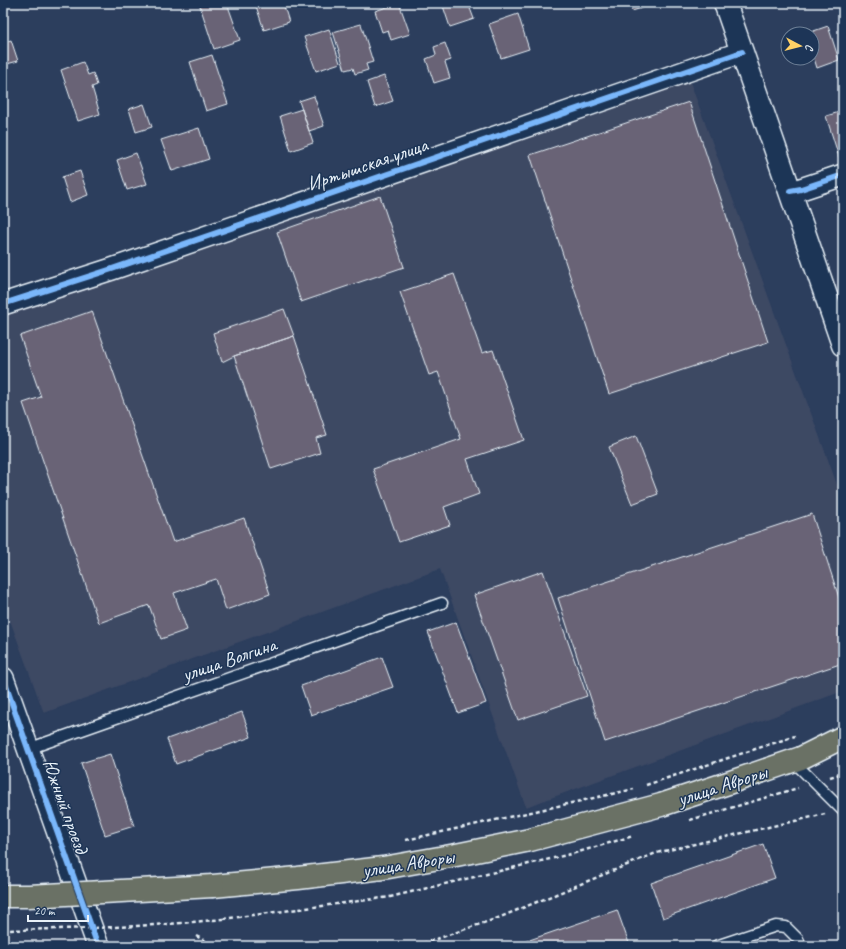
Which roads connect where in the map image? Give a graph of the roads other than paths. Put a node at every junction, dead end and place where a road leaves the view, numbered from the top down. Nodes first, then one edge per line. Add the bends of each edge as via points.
1 (730, 4) edge
2 (742, 52) junction
3 (843, 175) edge
4 (790, 191) junction
5 (3, 304) edge
6 (843, 345) edge
7 (442, 603) dead end
8 (3, 678) edge
9 (843, 737) edge
10 (28, 748) junction
11 (843, 750) edge
12 (797, 760) junction
13 (843, 811) edge
14 (3, 896) edge
15 (98, 946) edge
16 (716, 946) edge
17 (801, 946) edge

1 - 2 main road
2 - 4 main road
2 - 5 street, Иртышская улица
3 - 4 street
4 - 6 main road
7 - 10 lane, улица Волгина
8 - 10 street, Южный проезд
9 - 12 main road, улица Авроры
10 - 15 street, Южный проезд
11 - 12 main road, улица Авроры
12 - 13 lane
12 - 14 main road, улица Авроры, bridge via 661,805 530,840 383,868 213,886
16 - 17 lane via 776,926 786,927

